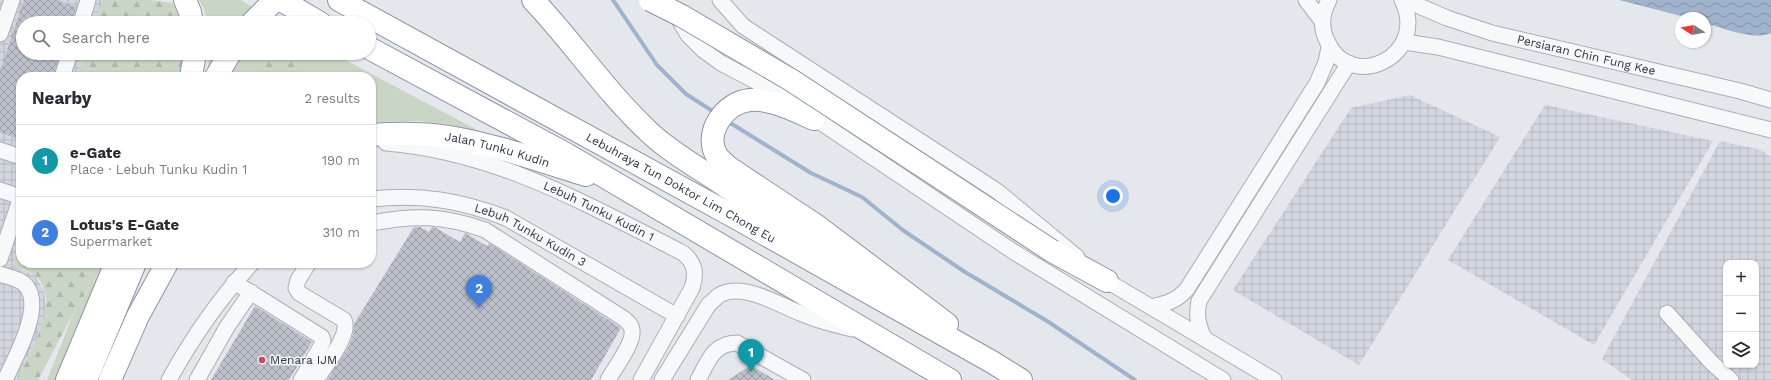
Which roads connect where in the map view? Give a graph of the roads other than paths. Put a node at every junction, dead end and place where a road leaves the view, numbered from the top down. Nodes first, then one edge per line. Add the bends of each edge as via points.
1 (12, 0) edge
2 (88, 0) edge
3 (185, 0) edge
4 (275, 0) edge
5 (280, 0) edge
6 (339, 0) edge
7 (533, 0) edge
8 (650, 0) edge
9 (669, 0) edge
10 (720, 0) edge
11 (1306, 0) edge
12 (1329, 0) edge
13 (1402, 0) edge
14 (1405, 0) edge
15 (83, 16) edge
16 (191, 16) edge
17 (259, 16) edge
18 (308, 16) edge
19 (368, 16) edge
20 (376, 20) edge
21 (1322, 21) junction
22 (743, 26) junction
23 (0, 34) edge
24 (1404, 42) junction
25 (1329, 47) junction
26 (376, 52) edge
27 (68, 60) edge
28 (194, 60) edge
29 (226, 60) edge
30 (721, 63) junction
31 (1349, 64) junction
32 (64, 72) edge
33 (192, 72) edge
34 (219, 72) edge
35 (1771, 100) edge
36 (814, 119) junction
37 (1771, 130) edge
38 (376, 135) edge
39 (376, 142) edge
40 (0, 150) edge
41 (16, 155) edge
42 (620, 185) junction
43 (0, 190) edge
44 (16, 195) edge
45 (376, 199) edge
46 (16, 207) edge
47 (376, 222) edge
48 (4, 232) edge
49 (0, 259) edge
50 (114, 268) edge
51 (133, 268) edge
52 (164, 268) edge
53 (247, 268) edge
54 (305, 268) edge
55 (0, 274) edge
56 (234, 282) junction
57 (1107, 282) junction
58 (251, 292) junction
59 (1151, 307) junction
60 (1667, 313) dead end
61 (677, 316) junction
62 (955, 330) junction
63 (868, 333) junction
64 (1204, 338) junction
65 (102, 341) junction
66 (992, 362) junction
67 (5, 380) edge
68 (67, 380) edge
69 (82, 380) edge
70 (86, 380) edge
71 (110, 380) edge
72 (169, 380) edge
73 (197, 380) edge
74 (301, 380) edge
75 (316, 380) edge
76 (608, 380) edge
77 (641, 380) edge
78 (662, 380) edge
79 (698, 380) edge
80 (803, 380) edge
81 (950, 380) edge
82 (1021, 380) edge
83 (1223, 380) edge
84 (1274, 380) edge
85 (1731, 380) edge

1 - 23 street
2 - 15 street
3 - 16 highway
4 - 17 highway
5 - 18 highway
6 - 19 highway, Lebuhraya Tun Doktor Lim Chong Eu
7 - 62 highway via 630,113 671,150 774,218
8 - 57 highway, bridge via 791,80 1052,251
9 - 30 street via 688,35
10 - 22 street
11 - 21 street
12 - 21 street
13 - 24 street via 1408,20
14 - 35 street, Persiaran Chin Fung Kee via 1492,33
20 - 66 highway, Lebuhraya Tun Doktor Lim Chong Eu
21 - 25 street
22 - 30 street via 729,30 722,36 719,49
22 - 57 street via 997,191
24 - 31 street via 1390,59 1381,64
24 - 37 street via 1438,47
25 - 31 street
25 - 59 street via 1317,83 1187,289 1171,302
26 - 42 highway
27 - 32 street
28 - 33 highway
29 - 34 highway
30 - 36 street via 774,91
31 - 64 street via 1199,300 1198,326
36 - 62 highway via 771,103 751,100 738,102 723,114 714,131 713,143 717,155 728,167 817,226
36 - 83 street via 1014,252
38 - 42 highway, Jalan Tunku Kudin via 398,133 481,143
39 - 61 street, Lebuh Tunku Kudin 1 via 448,152 512,171 556,188 683,253 694,266 695,279
40 - 41 street
42 - 63 highway
43 - 44 street
45 - 61 street, Lebuh Tunku Kudin 3 via 439,198 486,210 506,218
46 - 48 street
47 - 76 street via 432,217 485,230 630,324 631,340
48 - 49 street
50 - 68 highway
51 - 65 highway
52 - 71 highway via 138,316
53 - 56 street
54 - 75 street via 296,288 299,293 344,320 346,325 345,334
55 - 67 street via 27,287 32,306 24,338
56 - 58 street
56 - 72 street via 185,351
57 - 59 street
58 - 73 street via 227,327
58 - 74 street via 322,337 321,346
59 - 64 street
60 - 85 street via 1711,362
61 - 77 street, Lebuh Tunku Kudin 1
62 - 66 highway
63 - 78 street via 805,315 755,294 727,293 709,304
63 - 81 highway
64 - 84 street
65 - 69 highway
65 - 70 highway
66 - 82 highway, Lebuhraya Tun Doktor Lim Chong Eu
79 - 80 street via 717,349 731,343 742,345

